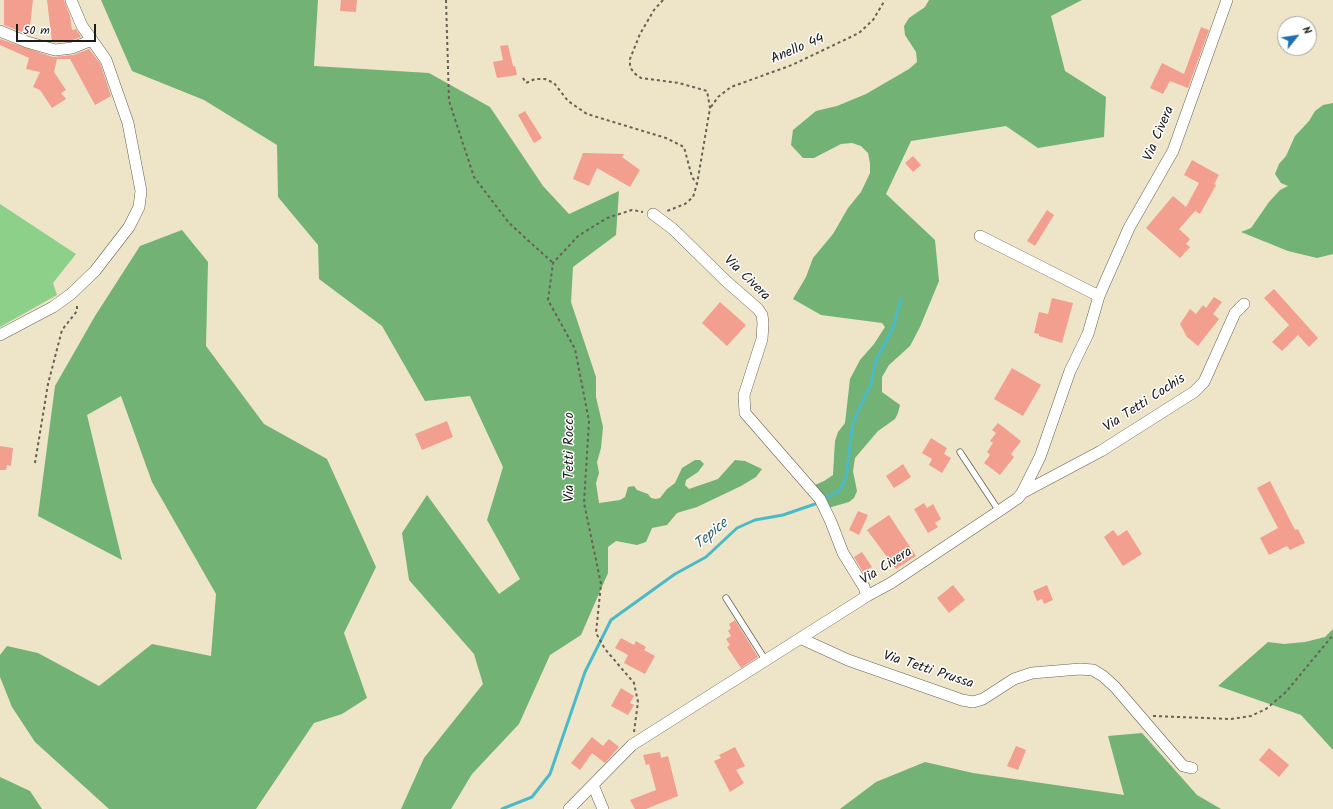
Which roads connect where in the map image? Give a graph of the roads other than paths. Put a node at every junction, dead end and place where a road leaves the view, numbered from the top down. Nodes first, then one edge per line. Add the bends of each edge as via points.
1 (71, 0) edge
2 (1227, 0) edge
3 (0, 31) edge
4 (92, 40) junction
5 (653, 214) road end
6 (980, 236) dead end
7 (1099, 296) junction
8 (1244, 304) dead end
9 (0, 335) edge
10 (960, 452) dead end
11 (1022, 493) junction
12 (999, 511) junction
13 (867, 596) junction
14 (726, 598) dead end
15 (802, 639) junction
16 (766, 662) junction
17 (1192, 768) dead end
18 (593, 785) junction
19 (569, 809) edge
20 (603, 809) edge

1 - 4 street via 82,26
2 - 7 street, Via Civera via 1173,151 1129,228
3 - 4 street via 55,50 72,48
4 - 9 street via 106,60 128,123 141,190 139,207 129,227 95,271 71,294 53,307
5 - 13 street, Via Civera via 674,229 762,315 762,339 744,395 746,413 821,501 843,553
6 - 7 street
7 - 11 street, Via Civera via 1088,334 1070,371 1040,457
8 - 11 street, Via Tetti Cochis via 1235,312 1204,382 1194,392 1101,451
10 - 12 lane
11 - 12 street, Via Civera
12 - 13 street, Via Civera via 891,583
13 - 15 street, Via Civera
14 - 16 lane
15 - 16 street, Via Civera
15 - 17 street, Via Tetti Prussa via 848,660 974,702 1014,679 1032,673 1093,670 1111,683 1139,712 1183,766
16 - 18 street, Via Civera via 632,745
18 - 19 street, Via Civera
18 - 20 street

